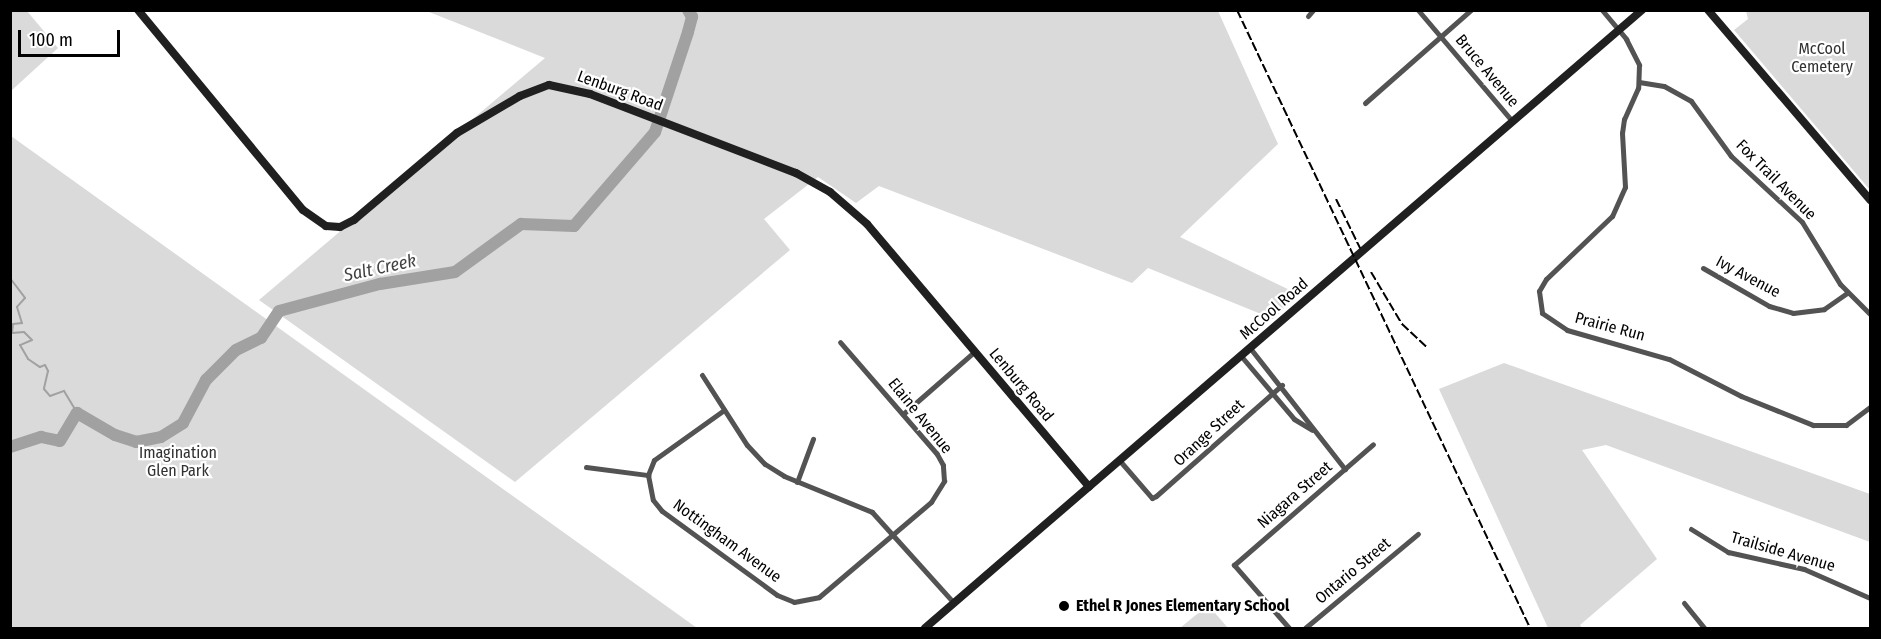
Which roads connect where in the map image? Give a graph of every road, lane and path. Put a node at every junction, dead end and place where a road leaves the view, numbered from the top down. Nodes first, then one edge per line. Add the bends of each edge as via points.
1 (138, 10) edge
2 (1313, 10) edge
3 (1418, 10) edge
4 (1471, 10) edge
5 (1602, 10) edge
6 (1642, 10) edge
7 (1708, 10) edge
8 (1308, 16) dead end
9 (1619, 30) junction
10 (1441, 36) junction
11 (1639, 82) junction
12 (1365, 103) dead end
13 (1512, 121) junction
14 (1870, 200) edge
15 (1703, 268) dead end
16 (1849, 295) junction
17 (1870, 314) edge
18 (840, 342) dead end
19 (1250, 348) junction
20 (975, 351) junction
21 (1241, 356) junction
22 (702, 375) dead end
23 (1282, 385) junction
24 (1272, 393) junction
25 (1870, 407) edge
26 (724, 410) junction
27 (903, 414) junction
28 (1313, 430) junction
29 (813, 439) dead end
30 (1373, 444) dead end
31 (1120, 462) junction
32 (586, 467) dead end
33 (1345, 469) junction
34 (648, 475) junction
35 (797, 482) junction
36 (1089, 488) junction
37 (1691, 529) dead end
38 (894, 534) junction
39 (1418, 534) dead end
40 (1870, 598) edge
41 (954, 603) junction
42 (1684, 603) dead end
43 (925, 628) edge
44 (1289, 628) edge
45 (1305, 628) edge
46 (1704, 628) edge

1 - 20 street, Lenburg Road via 317,223 330,228 354,220 456,133 542,87 572,87 796,173 841,200 902,263
2 - 8 street
3 - 10 street, Bruce Avenue
4 - 10 street
5 - 9 street
6 - 9 street, McCool Road
7 - 14 street
9 - 11 street via 1639,65
9 - 13 street, McCool Road
10 - 12 street
10 - 13 street, Bruce Avenue
11 - 16 street, Fox Trail Avenue via 1664,86 1691,101 1731,156 1803,222
11 - 25 street, Prairie Run via 1624,118 1625,187 1619,204 1612,216 1546,279 1539,291 1542,313 1567,330 1669,359 1742,396 1813,425 1846,425
13 - 19 street, McCool Road
15 - 16 street, Ivy Avenue via 1782,311 1814,312
16 - 17 street
18 - 27 street, Elaine Avenue
19 - 21 street, McCool Road
19 - 23 street
20 - 27 street
20 - 36 street, Lenburg Road
21 - 24 street
21 - 31 street, McCool Road
22 - 26 street
23 - 24 street, Orange Street
23 - 28 street
24 - 28 street via 1294,419
24 - 31 street, Orange Street via 1180,479 1152,498
26 - 34 street via 659,454
26 - 35 street via 757,457
27 - 38 street, Elaine Avenue via 940,458 944,481 937,496
28 - 33 street
29 - 35 street
30 - 33 street, Niagara Street
31 - 36 street, McCool Road
32 - 34 street
33 - 44 street, Niagara Street via 1234,566
34 - 38 street, Nottingham Avenue via 649,492 662,511 777,595 794,602 819,597
35 - 38 street via 863,507
36 - 41 street, McCool Road
37 - 40 street, Trailside Avenue via 1728,552 1804,569
38 - 41 street
39 - 45 street, Ontario Street
41 - 43 street, McCool Road
42 - 46 street

